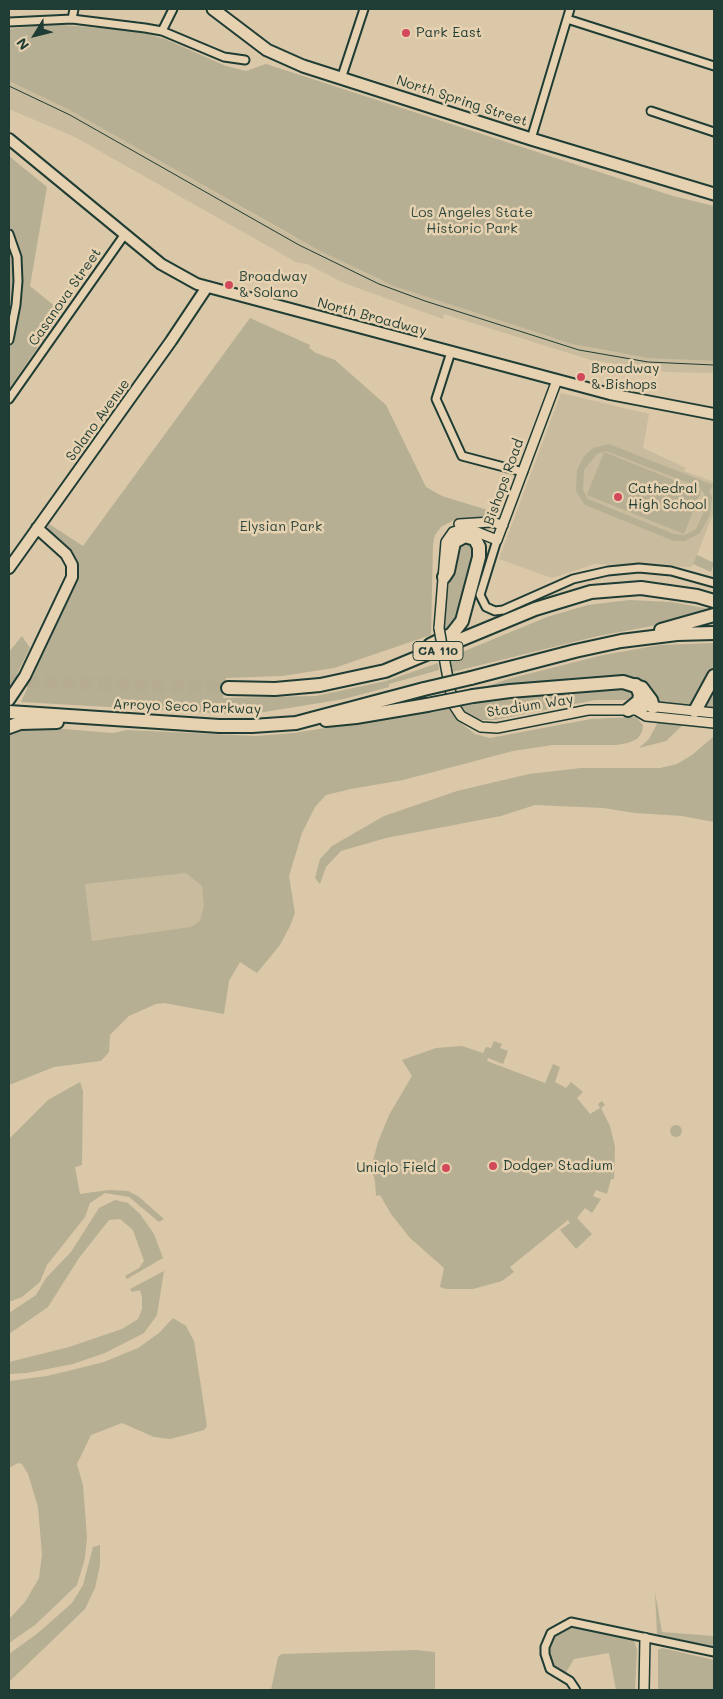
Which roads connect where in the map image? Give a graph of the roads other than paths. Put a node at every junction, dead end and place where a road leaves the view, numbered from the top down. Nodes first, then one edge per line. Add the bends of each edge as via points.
1 (74, 9) edge
2 (173, 9) edge
3 (213, 9) edge
4 (364, 9) edge
5 (570, 9) edge
6 (72, 19) junction
7 (567, 19) junction
8 (9, 22) edge
9 (162, 31) junction
10 (244, 60) dead end
11 (714, 66) edge
12 (341, 79) junction
13 (651, 111) dead end
14 (714, 132) edge
15 (9, 139) edge
16 (531, 139) junction
17 (714, 194) edge
18 (9, 234) edge
19 (125, 234) junction
20 (206, 287) junction
21 (9, 340) edge
22 (451, 352) junction
23 (557, 380) junction
24 (9, 399) edge
25 (714, 414) edge
26 (522, 472) junction
27 (503, 525) junction
28 (37, 528) junction
29 (497, 540) junction
30 (9, 568) edge
31 (444, 578) junction
32 (714, 583) edge
33 (641, 588) junction
34 (714, 592) edge
35 (440, 599) junction
36 (714, 601) edge
37 (712, 616) edge
38 (714, 633) edge
39 (621, 641) junction
40 (714, 676) edge
41 (320, 685) junction
42 (636, 685) junction
43 (228, 688) tunnel mouth
44 (9, 700) edge
45 (653, 707) junction
46 (632, 710) junction
47 (695, 711) junction
48 (12, 713) edge
49 (714, 713) edge
50 (90, 719) junction
51 (296, 723) junction
52 (714, 723) edge
53 (9, 726) edge
54 (645, 1638) junction
55 (714, 1652) edge
56 (576, 1690) edge
57 (644, 1690) edge

1 - 6 street
2 - 9 street
3 - 12 main road, North Spring Street via 267,50
4 - 12 street
5 - 7 street
6 - 8 street
6 - 9 street
7 - 11 street
7 - 16 street
9 - 10 street via 224,56
12 - 16 main road, North Spring Street
13 - 14 street
15 - 19 main road, North Broadway
16 - 17 main road, North Spring Street
18 - 21 street via 17,257 18,281
19 - 20 main road, North Broadway via 161,264
19 - 24 street, Casanova Street
20 - 22 main road, North Broadway
20 - 28 main road, Solano Avenue
22 - 23 main road, North Broadway
22 - 26 street via 436,399 462,456
23 - 25 main road, North Broadway
23 - 26 street, Bishops Road
26 - 27 street, Bishops Road
27 - 29 street, Bishops Road
27 - 35 street, Stadium Way via 463,523 444,533 438,551
28 - 30 main road, Solano Avenue
28 - 44 main road via 66,554 72,564 72,577 25,676
29 - 31 street, Stadium Way via 470,529 453,532 445,545
29 - 32 street, Bishops Road via 480,595 488,609 503,610 573,579 597,572 624,569 680,573
31 - 35 street, Stadium Way
31 - 41 highway via 454,542 465,536 475,539 479,557 462,621 455,631 436,643
33 - 34 highway via 673,584
33 - 36 highway, Arroyo Seco Parkway / CA 110
33 - 41 highway, Arroyo Seco Parkway / CA 110 via 592,592 562,599 392,669
35 - 46 street, Stadium Way, bridge via 439,628 446,668 453,704 461,716 481,727 497,728 588,710
37 - 39 highway
38 - 39 highway, Arroyo Seco Parkway / CA 110
39 - 51 highway, Arroyo Seco Parkway / CA 110, bridge via 424,688
40 - 47 highway
41 - 43 highway, Arroyo Seco Parkway / CA 110 via 275,689
42 - 45 highway via 648,694
42 - 46 highway via 639,701
42 - 51 highway, bridge via 623,682 510,691 356,717
45 - 46 street, Stadium Way
45 - 47 street, Stadium Way
46 - 52 street, Stadium Way via 646,716
47 - 49 street, Stadium Way
48 - 50 highway, Arroyo Seco Parkway / CA 110
50 - 51 highway, Arroyo Seco Parkway / CA 110 via 219,726
50 - 53 highway
54 - 55 street
54 - 56 street via 578,1622 558,1627 551,1633 545,1647 547,1661 554,1673 570,1682
54 - 57 street

